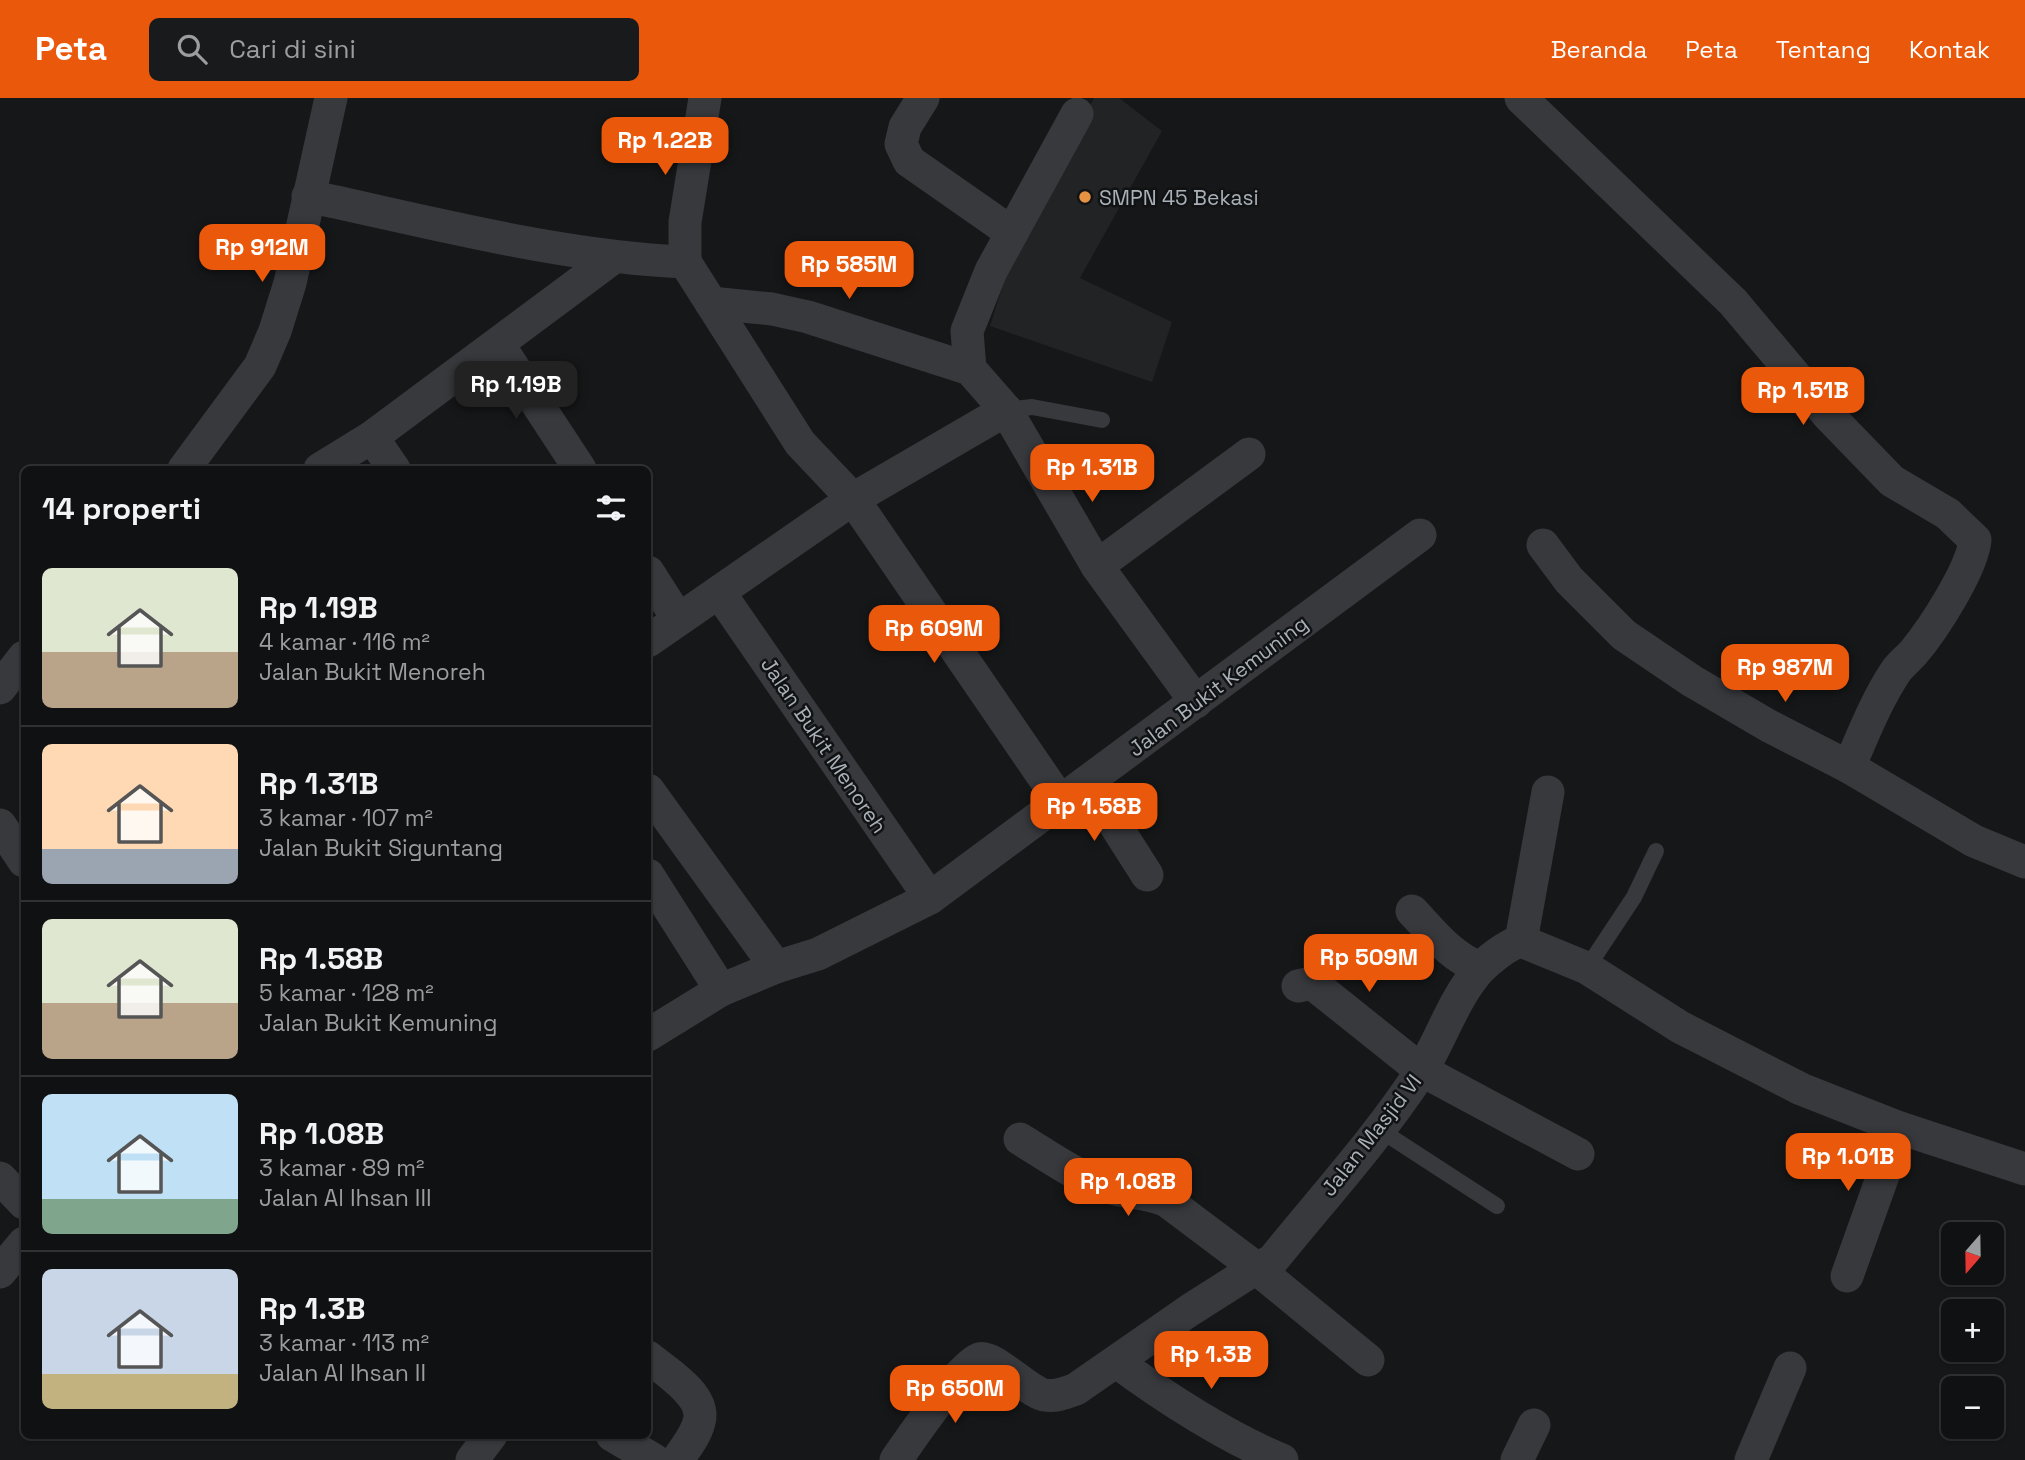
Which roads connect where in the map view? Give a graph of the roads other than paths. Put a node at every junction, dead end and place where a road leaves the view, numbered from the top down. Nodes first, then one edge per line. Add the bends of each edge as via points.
1 (331, 98) edge
2 (705, 98) edge
3 (923, 98) edge
4 (1521, 98) edge
5 (1077, 114) dead end
6 (308, 196) junction
7 (1012, 233) junction
8 (614, 257) junction
9 (685, 262) junction
10 (711, 303) junction
11 (498, 344) junction
12 (970, 369) junction
13 (1006, 410) junction
14 (1102, 420) dead end
15 (372, 437) junction
16 (1249, 454) dead end
17 (186, 466) edge
18 (325, 466) edge
19 (392, 466) edge
20 (578, 466) edge
21 (853, 499) junction
22 (1420, 535) dead end
23 (1543, 545) dead end
24 (1097, 566) junction
25 (651, 577) edge
26 (719, 592) junction
27 (678, 620) junction
28 (651, 639) edge
29 (21, 661) edge
30 (0, 688) edge
31 (1196, 702) junction
32 (1849, 767) junction
33 (1088, 782) junction
34 (1548, 792) dead end
35 (651, 794) edge
36 (1060, 801) junction
37 (0, 825) edge
38 (1656, 851) dead end
39 (21, 856) edge
40 (2025, 862) edge
41 (1147, 875) dead end
42 (651, 880) edge
43 (930, 898) junction
44 (1412, 911) dead end
45 (1521, 941) junction
46 (776, 967) junction
47 (1480, 968) junction
48 (1587, 968) junction
49 (1298, 986) dead end
50 (721, 990) junction
51 (651, 1033) edge
52 (1421, 1070) junction
53 (1900, 1128) junction
54 (1380, 1130) junction
55 (1020, 1139) dead end
56 (1578, 1154) dead end
57 (2025, 1169) edge
58 (0, 1178) edge
59 (21, 1200) edge
60 (1497, 1206) dead end
61 (21, 1247) edge
62 (1256, 1268) junction
63 (0, 1272) edge
64 (1847, 1276) dead end
65 (651, 1359) edge
66 (1368, 1360) dead end
67 (1117, 1362) junction
68 (1790, 1368) dead end
69 (1534, 1425) dead end
70 (488, 1439) edge
71 (619, 1439) edge
72 (472, 1460) edge
73 (654, 1460) edge
74 (677, 1460) edge
75 (896, 1460) edge
76 (1282, 1460) edge
77 (1517, 1460) edge
78 (1751, 1460) edge

1 - 6 street
2 - 9 street via 685,222
3 - 7 street via 905,127 901,144 909,160
4 - 32 street via 1733,302 1829,416 1892,481 1948,514 1975,540 1973,555 1939,616 1880,698
5 - 7 street
6 - 8 street
6 - 17 street via 290,283 260,366
7 - 12 street via 967,331
8 - 9 street
8 - 11 street
9 - 10 street
10 - 12 street via 808,317
10 - 21 street via 800,443
11 - 15 street
11 - 20 street
12 - 13 street
13 - 14 lane via 1032,407
13 - 21 street
13 - 24 street
15 - 18 street
15 - 19 street
16 - 24 street
21 - 26 street
21 - 36 street
22 - 31 street, Jalan Bukit Kemuning
23 - 32 street via 1569,580 1625,635 1692,681
24 - 31 street
25 - 27 street
26 - 27 street
26 - 43 street, Jalan Bukit Menoreh
27 - 28 street
29 - 30 street
31 - 33 street, Jalan Bukit Kemuning
32 - 40 street via 1974,841
33 - 36 street, Jalan Bukit Kemuning
33 - 41 street
34 - 45 street
35 - 46 street
36 - 43 street, Jalan Bukit Kemuning
37 - 39 street
38 - 48 lane via 1634,897
42 - 50 street
43 - 46 street, Jalan Bukit Kemuning via 818,954
44 - 47 street via 1463,962
45 - 47 street, Jalan Masjid VI
45 - 48 street
46 - 50 street, Jalan Bukit Kemuning
47 - 52 street, Jalan Masjid VI
48 - 53 street via 1733,1056
49 - 52 street via 1312,983
50 - 51 street, Jalan Bukit Kemuning
52 - 54 street, Jalan Masjid VI
52 - 56 street
53 - 57 street
53 - 64 street
54 - 60 lane
54 - 62 street, Jalan Masjid VI via 1272,1261
55 - 62 street via 1110,1188 1167,1201
58 - 59 street
61 - 63 street
62 - 66 street
62 - 67 street, Jalan Masjid VI
65 - 74 street via 693,1394 700,1407 700,1422
67 - 75 street, Jalan Masjid VI via 1076,1389 1044,1395 981,1358 954,1382
67 - 76 street via 1253,1448
68 - 78 street
69 - 77 street
70 - 72 street
71 - 73 street

